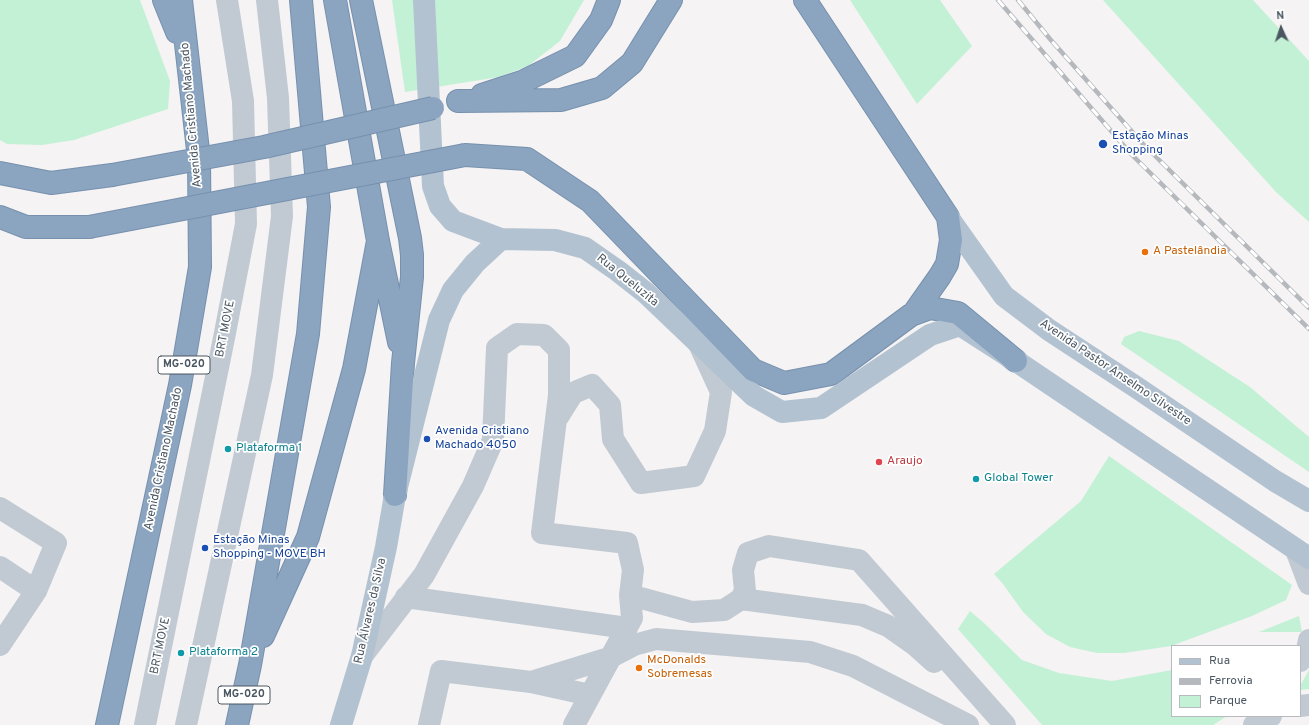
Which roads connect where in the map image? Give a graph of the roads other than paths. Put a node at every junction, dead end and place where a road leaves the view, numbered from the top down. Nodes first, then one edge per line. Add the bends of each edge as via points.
1 (164, 0) edge
2 (182, 0) edge
3 (227, 0) edge
4 (267, 0) edge
5 (301, 0) edge
6 (335, 0) edge
7 (361, 0) edge
8 (424, 0) edge
9 (609, 0) edge
10 (672, 0) edge
11 (805, 0) edge
12 (189, 62) junction
13 (458, 101) junction
14 (0, 173) edge
15 (0, 217) edge
16 (948, 217) junction
17 (501, 239) junction
18 (378, 241) junction
19 (913, 314) junction
20 (699, 344) junction
21 (1016, 361) junction
22 (403, 363) junction
23 (555, 423) junction
24 (395, 495) junction
25 (1309, 502) edge
26 (0, 508) edge
27 (1303, 554) edge
28 (0, 567) edge
29 (1309, 584) edge
30 (36, 591) junction
31 (630, 595) junction
32 (406, 597) junction
33 (741, 599) junction
34 (626, 628) junction
35 (1309, 640) edge
36 (0, 645) edge
37 (362, 656) junction
38 (609, 658) junction
39 (1301, 660) edge
40 (250, 665) junction
41 (531, 682) junction
42 (590, 695) junction
43 (348, 715) edge
44 (1245, 717) edge
45 (1268, 717) edge
46 (108, 725) edge
47 (145, 725) edge
48 (186, 725) edge
49 (238, 725) edge
50 (341, 725) edge
51 (428, 725) edge
52 (574, 725) edge
53 (968, 725) edge
54 (988, 725) edge
55 (1005, 725) edge
56 (1238, 725) edge
57 (1254, 725) edge

1 - 12 highway
2 - 12 highway, Avenida Cristiano Machado / MG-020
3 - 47 street, BRT MOVE via 243,101 246,224
4 - 48 street via 278,98 282,216 262,375
5 - 40 highway, MG-020 via 319,207 308,334
6 - 18 highway
7 - 22 highway via 411,243 412,277
8 - 17 main road, Rua Queluzita via 433,186 440,206 453,221
9 - 13 highway via 601,20 575,56 522,82
10 - 13 highway via 632,63 602,88 561,100
11 - 16 highway
12 - 46 highway, Avenida Cristiano Machado / MG-020 via 198,160 200,267 180,385
13 - 14 highway, bridge via 264,147 112,175 51,183
15 - 19 highway, bridge via 26,227 89,227 465,156 527,159 590,201 753,370 772,378 784,382 832,374
16 - 19 highway via 951,240 947,264
16 - 25 main road, Avenida Pastor Anselmo Silvestre via 1004,296 1049,330
17 - 20 main road, Rua Queluzita via 555,240 585,248 646,293
17 - 24 main road via 475,263 453,290 439,320
18 - 22 highway
18 - 40 highway via 354,368 308,537
19 - 21 highway via 930,308 958,313
20 - 21 main road, Rua Queluzita via 754,396 782,412 821,408 930,335 960,325
20 - 23 street via 721,392 715,431 694,476 641,483 613,439 610,405 592,385 573,393
21 - 27 main road
22 - 24 highway
23 - 31 street via 542,533 627,543 633,570
23 - 32 street via 559,395 559,350 544,335 517,334 497,348 494,440 473,486 424,574
24 - 37 main road, Rua Álvares da Silva
26 - 30 street via 56,543
27 - 29 street
28 - 30 street
30 - 36 street
31 - 33 street via 692,612 724,610
31 - 34 street via 632,618
32 - 34 street
32 - 37 street
33 - 54 street via 862,615 888,626 940,667
33 - 55 street via 745,591 743,570 748,553 769,546 859,560
34 - 38 street
35 - 39 street via 1306,654
37 - 43 main road, Rua Álvares da Silva
38 - 41 street
38 - 42 street
38 - 53 street via 634,645 656,639 810,652 853,666
40 - 49 highway, MG-020
41 - 42 street
41 - 51 street via 441,671
42 - 52 street
43 - 50 main road, Rua Álvares da Silva
44 - 56 street
45 - 57 street

